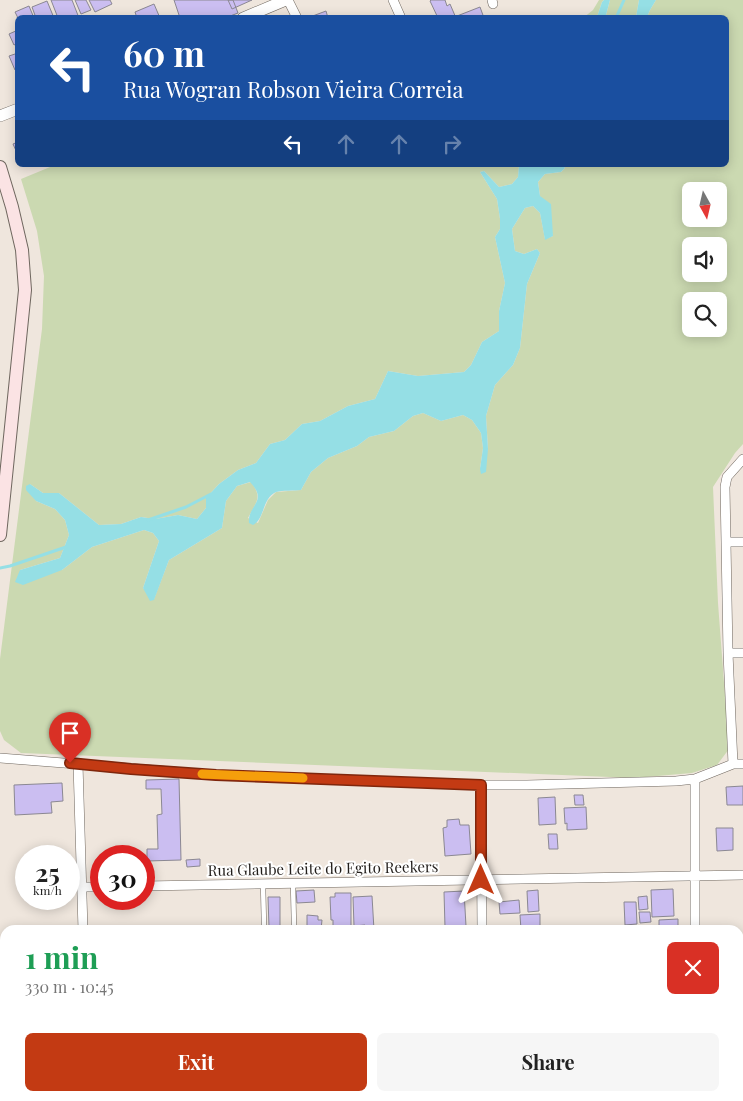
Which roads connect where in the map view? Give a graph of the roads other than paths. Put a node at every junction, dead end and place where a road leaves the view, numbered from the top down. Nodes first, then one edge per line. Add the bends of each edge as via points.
1 (287, 0) edge
2 (393, 0) edge
3 (250, 15) edge
4 (295, 15) edge
5 (400, 15) edge
6 (15, 110) edge
7 (0, 116) edge
8 (0, 167) edge
9 (743, 459) edge
10 (0, 535) edge
11 (726, 542) junction
12 (743, 542) edge
13 (728, 653) junction
14 (743, 653) edge
15 (0, 758) edge
16 (78, 764) junction
17 (733, 764) junction
18 (743, 764) edge
19 (695, 780) junction
20 (481, 785) junction
21 (743, 874) edge
22 (695, 875) junction
23 (481, 880) junction
24 (263, 883) junction
25 (294, 883) junction
26 (155, 886) edge
27 (82, 888) junction
28 (90, 888) edge
29 (83, 925) edge
30 (264, 925) edge
31 (294, 925) edge
32 (482, 925) edge
33 (695, 925) edge

1 - 3 street
1 - 4 street
2 - 5 street
6 - 7 street
8 - 10 main road via 22,250 25,290
9 - 11 street via 727,477
11 - 12 street
11 - 13 street
13 - 14 street
13 - 17 street
15 - 16 street
16 - 20 street via 216,775
16 - 27 street
17 - 18 street
17 - 19 street
19 - 20 street
19 - 22 street
20 - 23 street
21 - 22 street, Rua Glaube Leite do Egito Reekers
22 - 23 street, Rua Glaube Leite do Egito Reekers
22 - 33 street
23 - 25 street, Rua Glaube Leite do Egito Reekers
23 - 32 street
24 - 25 street, Rua Glaube Leite do Egito Reekers
24 - 26 street, Rua Glaube Leite do Egito Reekers
24 - 30 lane
25 - 31 lane
27 - 28 street
27 - 29 street

